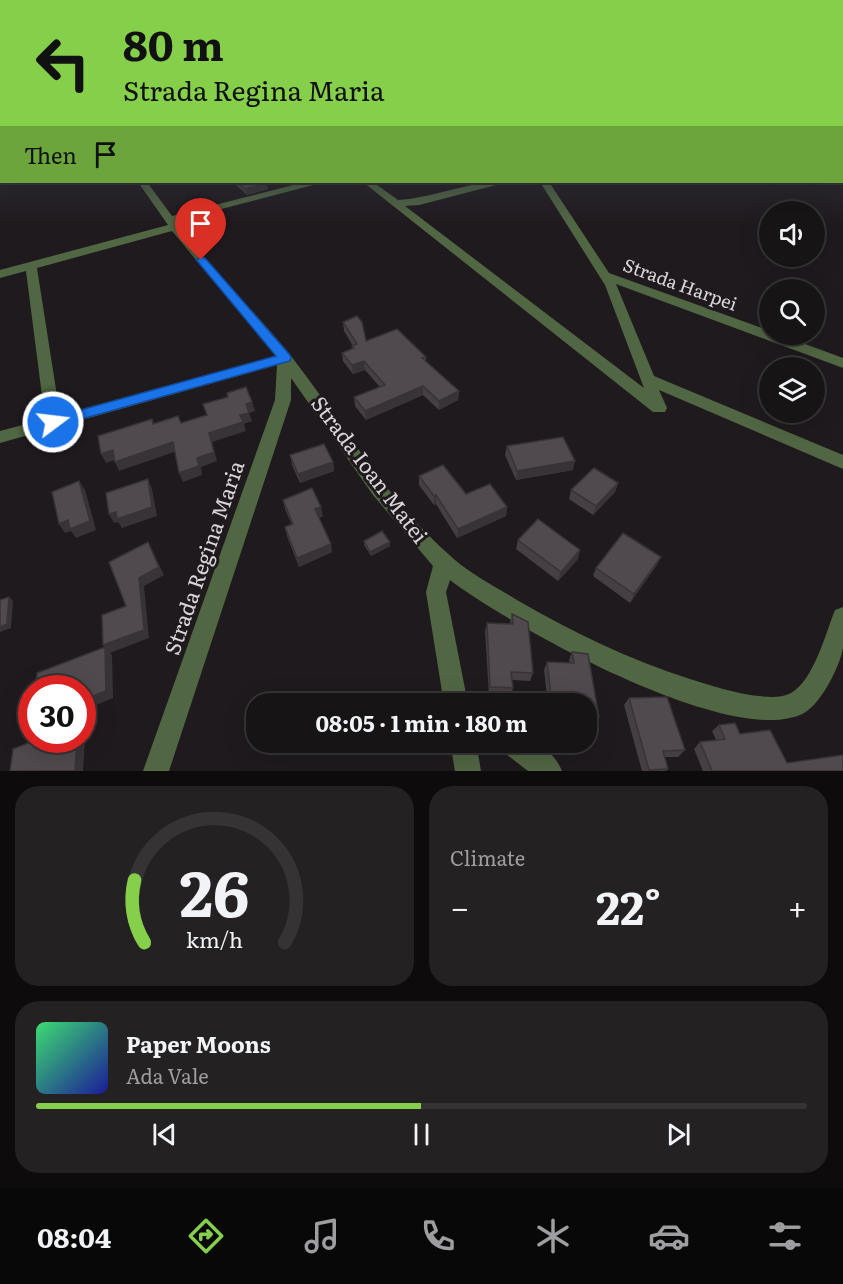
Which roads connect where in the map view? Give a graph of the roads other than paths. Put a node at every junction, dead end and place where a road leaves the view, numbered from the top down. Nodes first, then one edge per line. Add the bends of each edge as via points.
1 (143, 183) edge
2 (311, 183) edge
3 (369, 183) edge
4 (493, 183) edge
5 (546, 183) edge
6 (398, 203) junction
7 (171, 223) junction
8 (31, 266) junction
9 (0, 274) edge
10 (606, 276) junction
11 (285, 358) junction
12 (843, 363) edge
13 (648, 379) junction
14 (53, 422) junction
15 (0, 437) edge
16 (843, 462) edge
17 (444, 564) junction
18 (843, 617) edge
19 (455, 693) edge
20 (465, 753) edge
21 (525, 753) edge
22 (156, 771) edge
23 (468, 771) edge
24 (549, 771) edge

1 - 7 street
2 - 7 street
3 - 6 street
4 - 6 street via 419,202
5 - 10 street
6 - 13 street via 659,408
7 - 8 street
7 - 11 street
8 - 9 street
8 - 14 street
10 - 12 street, Strada Harpei
10 - 13 street
11 - 14 street
11 - 17 street, Strada Ioan Matei via 403,520
11 - 22 street, Strada Regina Maria via 283,400
13 - 16 street
14 - 15 street
17 - 18 street, Strada Ioan Matei via 537,624 598,656 688,690 757,708 795,705 810,692
17 - 19 street via 436,592
20 - 23 street
21 - 24 street

